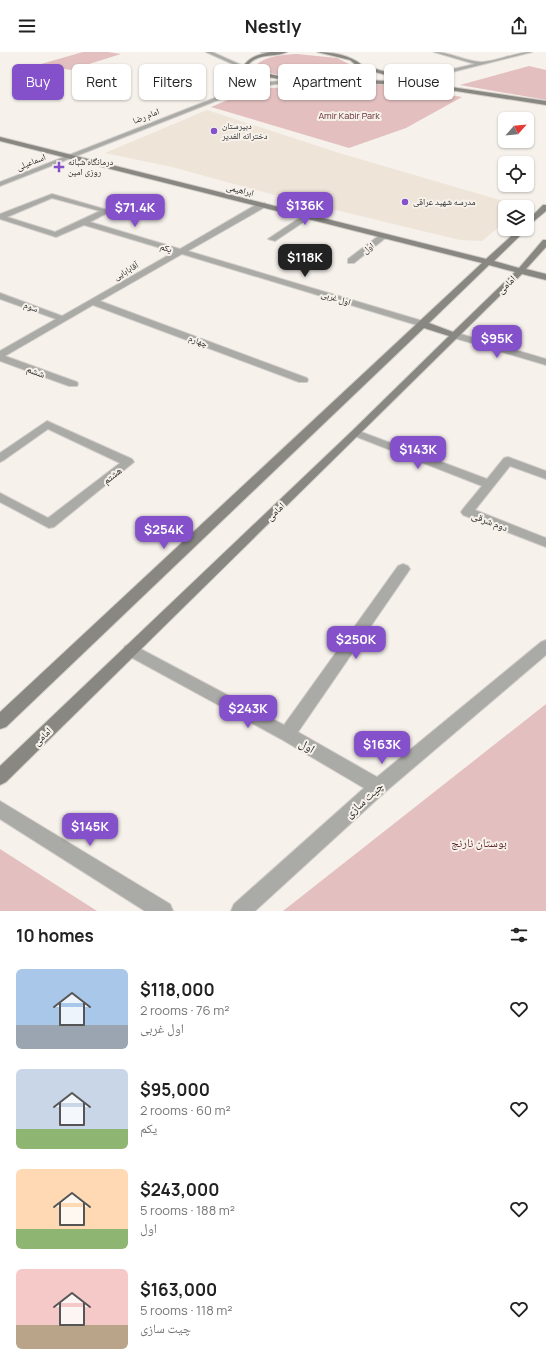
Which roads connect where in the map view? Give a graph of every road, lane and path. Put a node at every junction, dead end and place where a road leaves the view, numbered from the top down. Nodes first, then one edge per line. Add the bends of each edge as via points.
1 (208, 52) edge
2 (263, 52) edge
3 (284, 52) edge
4 (320, 52) edge
5 (357, 52) edge
6 (436, 52) edge
7 (530, 52) edge
8 (277, 53) edge
9 (352, 59) junction
10 (236, 64) edge
11 (246, 64) edge
12 (358, 64) edge
13 (481, 64) junction
14 (454, 70) edge
15 (278, 83) edge
16 (454, 89) edge
17 (546, 104) edge
18 (0, 139) edge
19 (69, 157) junction
20 (0, 184) edge
21 (262, 206) junction
22 (546, 206) edge
23 (308, 217) junction
24 (534, 218) edge
25 (83, 222) junction
26 (384, 236) junction
27 (516, 236) edge
28 (272, 239) dead end
29 (546, 242) edge
30 (180, 252) junction
31 (351, 261) dead end
32 (489, 262) junction
33 (521, 270) junction
34 (546, 277) edge
35 (0, 296) edge
36 (93, 302) junction
37 (63, 319) junction
38 (423, 324) junction
39 (454, 335) junction
40 (0, 356) edge
41 (546, 362) edge
42 (303, 380) dead end
43 (73, 384) dead end
44 (356, 433) junction
45 (2, 455) edge
46 (546, 475) edge
47 (488, 484) junction
48 (0, 497) edge
49 (546, 543) edge
50 (402, 569) dead end
51 (546, 646) edge
52 (130, 650) junction
53 (0, 722) edge
54 (288, 734) junction
55 (0, 777) edge
56 (378, 788) junction
57 (0, 809) edge
58 (163, 911) edge
59 (241, 911) edge

1 - 10 street
2 - 8 street
3 - 8 main road
4 - 9 main road
5 - 9 main road
6 - 13 street
7 - 13 street
8 - 11 main road via 255,58
9 - 12 main road
13 - 14 street
15 - 19 street, امام رضا via 250,86
16 - 17 main road
18 - 19 main road, ابراهیمی
19 - 20 street, اسماعیلی
19 - 21 main road, ابراهیمی
21 - 23 main road, ابراهیمی
21 - 30 street, آقابابایی
22 - 24 main road
23 - 26 main road, ابراهیمی
23 - 28 street
25 - 25 street via 56,235 0,217 52,196 107,211
25 - 30 street, یکم
26 - 31 street, اول
26 - 32 main road, ابراهیمی
27 - 32 main road
29 - 33 main road, امامی
30 - 36 street, آقابابایی
30 - 38 street, اول غربی
32 - 33 main road, ابراهیمی
32 - 38 main road
33 - 34 main road, ابراهیمی
33 - 39 main road, امامی
35 - 37 street, سوم
36 - 37 street, آقابابایی
36 - 42 street, چهارم
37 - 40 street, آقابابایی
38 - 39 main road
38 - 53 main road
39 - 41 street
39 - 44 main road, امامی
40 - 43 street, ششم
44 - 47 street
44 - 52 main road, امامی
45 - 48 street, هشتم via 47,424 128,462 49,524
46 - 47 street, دوم شرقی via 508,461
47 - 49 street, دوم شرقی via 467,512
50 - 54 street
51 - 56 street, چیت سازی
52 - 54 street, اول
52 - 55 main road, امامی
54 - 56 street, اول
56 - 59 street, چیت سازی
57 - 58 street

